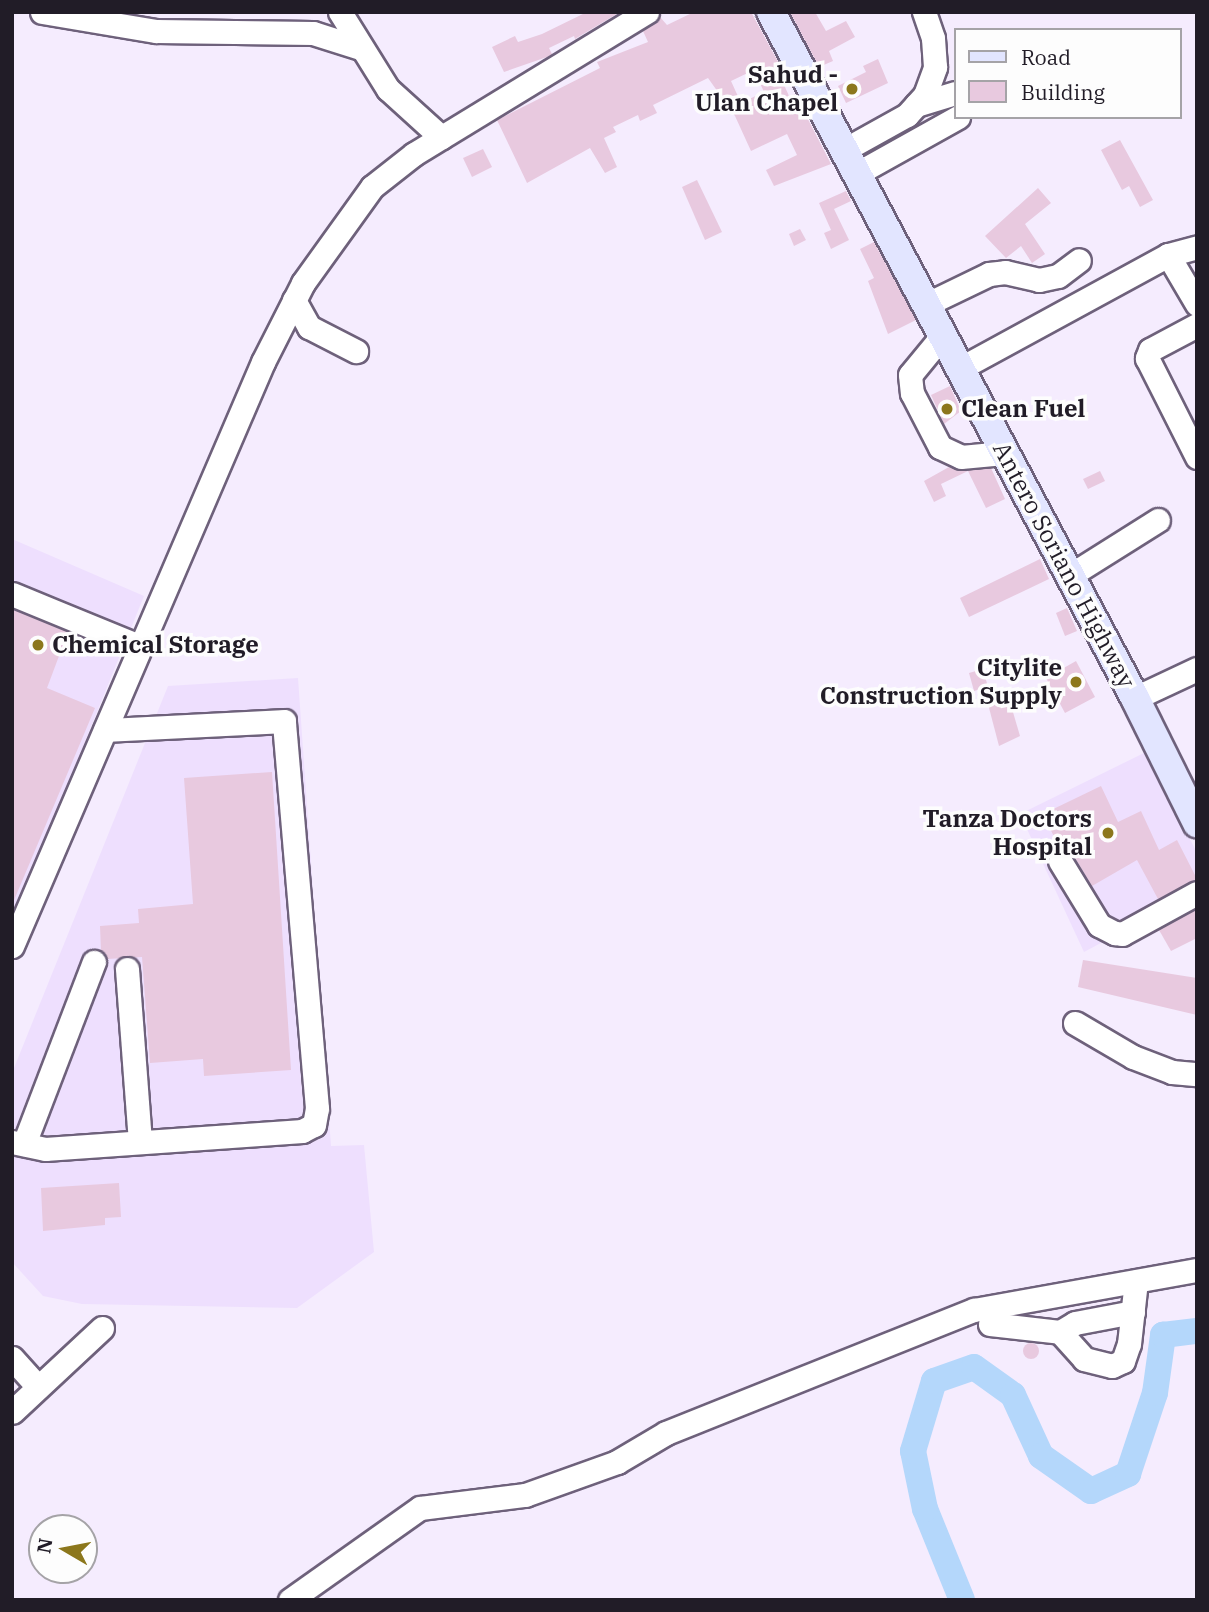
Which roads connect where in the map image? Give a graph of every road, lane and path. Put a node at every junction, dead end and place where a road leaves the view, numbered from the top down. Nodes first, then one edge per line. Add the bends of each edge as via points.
1 (42, 12) edge
2 (340, 12) edge
3 (647, 12) edge
4 (771, 12) edge
5 (924, 12) edge
6 (360, 47) junction
7 (954, 93) edge
8 (916, 105) junction
9 (954, 119) edge
10 (441, 137) junction
11 (850, 162) junction
12 (1197, 247) edge
13 (1168, 255) junction
14 (1079, 260) dead end
15 (294, 300) junction
16 (1197, 304) edge
17 (925, 305) junction
18 (1197, 325) edge
19 (942, 336) junction
20 (356, 351) dead end
21 (959, 369) junction
22 (1004, 453) junction
23 (1197, 457) edge
24 (1157, 520) dead end
25 (1069, 576) junction
26 (12, 594) edge
27 (139, 646) junction
28 (1197, 669) edge
29 (1135, 698) junction
30 (105, 730) junction
31 (1197, 823) edge
32 (1060, 861) dead end
33 (1197, 893) edge
34 (12, 946) edge
35 (94, 962) dead end
36 (127, 969) dead end
37 (1075, 1023) dead end
38 (1197, 1074) edge
39 (140, 1142) junction
40 (18, 1143) edge
41 (1197, 1270) edge
42 (1136, 1281) junction
43 (1133, 1312) junction
44 (990, 1324) dead end
45 (103, 1328) dead end
46 (1060, 1332) junction
47 (12, 1359) edge
48 (38, 1387) junction
49 (12, 1412) edge
50 (290, 1600) edge

1 - 6 street via 156,31 313,33
2 - 6 street
3 - 10 street
4 - 11 main road, Antero Soriano Highway
5 - 8 street via 933,38 935,67 925,95
6 - 10 street via 388,89
7 - 8 street
8 - 11 street
9 - 11 street
10 - 15 street via 372,187
11 - 17 main road, Antero Soriano Highway
12 - 13 street
13 - 16 street
13 - 21 street
14 - 17 street via 1058,276 1039,280 1005,272 989,274
15 - 20 street via 309,327
15 - 27 street
17 - 19 main road, Antero Soriano Highway
18 - 23 street via 1150,350 1147,358
19 - 21 main road, Antero Soriano Highway
19 - 22 street via 910,375 912,393 940,447 961,457
21 - 22 main road, Antero Soriano Highway
22 - 25 main road, Antero Soriano Highway
24 - 25 street
25 - 29 main road, Antero Soriano Highway
26 - 27 street
27 - 30 street
28 - 29 street
29 - 31 main road, Antero Soriano Highway
30 - 34 street
30 - 39 street via 284,721 308,997 317,1108 314,1125 302,1131
32 - 33 street via 1098,925 1115,933 1122,934
35 - 40 street
36 - 39 street
37 - 38 street via 1133,1057 1172,1072
39 - 40 street via 45,1149
41 - 42 street
42 - 43 street
42 - 50 street via 974,1310 666,1433 617,1462 525,1495 420,1508
43 - 46 street via 1075,1323
43 - 46 street via 1123,1361 1112,1366 1084,1359
44 - 46 street
45 - 48 street
47 - 48 street
48 - 49 street

